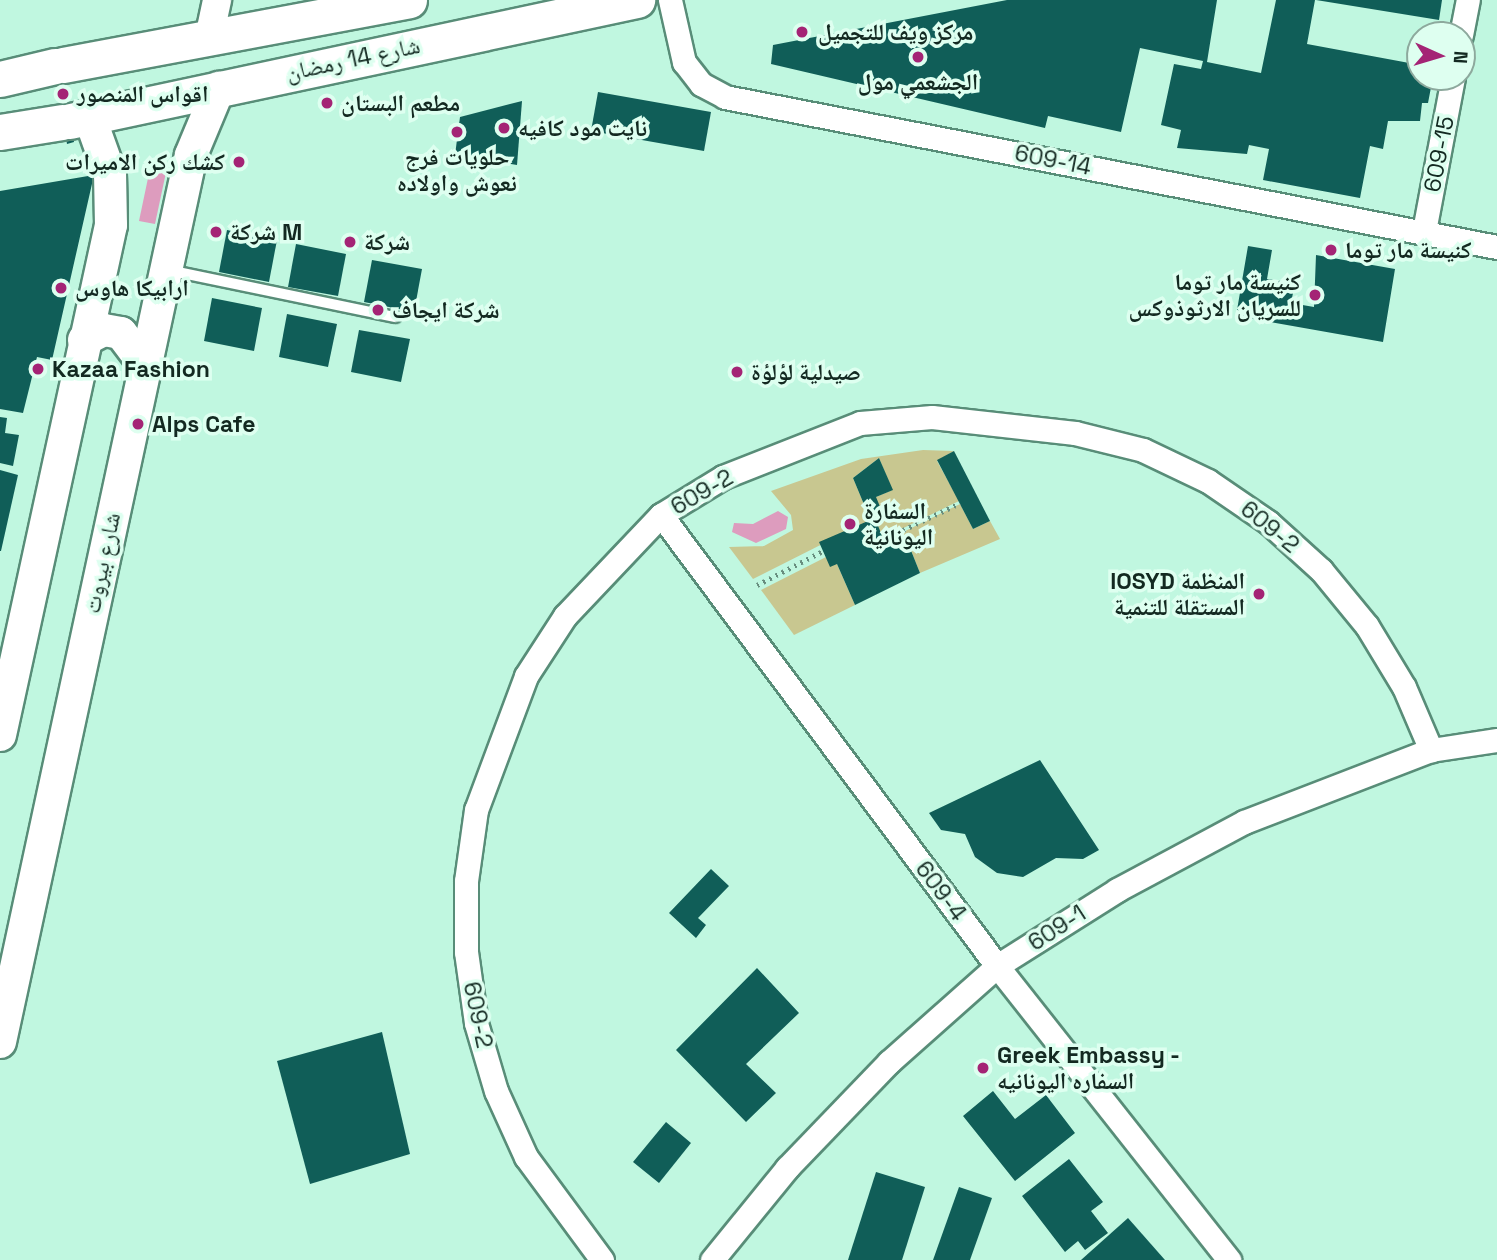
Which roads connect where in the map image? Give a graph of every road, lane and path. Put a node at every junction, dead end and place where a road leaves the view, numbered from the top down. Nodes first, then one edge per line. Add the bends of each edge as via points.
1 (216, 0) edge
2 (409, 0) edge
3 (637, 0) edge
4 (670, 0) edge
5 (1468, 0) edge
6 (1464, 21) edge
7 (209, 38) junction
8 (0, 79) edge
9 (219, 88) junction
10 (1450, 91) edge
11 (74, 120) junction
12 (0, 132) edge
13 (1424, 231) junction
14 (1497, 247) edge
15 (166, 270) junction
16 (395, 317) dead end
17 (84, 340) junction
18 (144, 363) junction
19 (960, 503) dead end
20 (661, 516) junction
21 (884, 539) dead end
22 (823, 551) dead end
23 (757, 585) dead end
24 (0, 735) edge
25 (1497, 740) edge
26 (1431, 750) junction
27 (997, 966) junction
28 (0, 1042) edge
29 (602, 1260) edge
30 (712, 1260) edge
31 (1229, 1260) edge

1 - 7 street
2 - 7 main road, شارع 14 رمضان
3 - 9 main road, شارع 14 رمضان
4 - 13 street, 609-14 via 684,62 701,84 725,97
5 - 6 street
7 - 8 main road, شارع 14 رمضان
9 - 11 main road, شارع 14 رمضان
9 - 15 main road, شارع بيروت via 191,155
10 - 13 street, 609-15
11 - 12 main road, شارع 14 رمضان
11 - 17 main road via 113,193
13 - 14 street, 609-14
15 - 16 lane
15 - 18 main road, شارع بيروت
17 - 18 main road via 104,330 121,333
17 - 24 main road
18 - 28 main road, شارع بيروت
19 - 21 path
20 - 26 street, 609-2 via 723,477 860,423 932,417 1004,422 1143,450 1218,488 1321,570 1373,636
20 - 27 street, 609-4
20 - 29 street, 609-2 via 565,616 526,676 483,787 466,881 473,999 496,1091 526,1157
22 - 23 path
25 - 26 street, 609-1
26 - 27 street, 609-1 via 1244,822 1117,890
27 - 30 street, 609-1 via 889,1062 786,1168
27 - 31 street, 609-4

